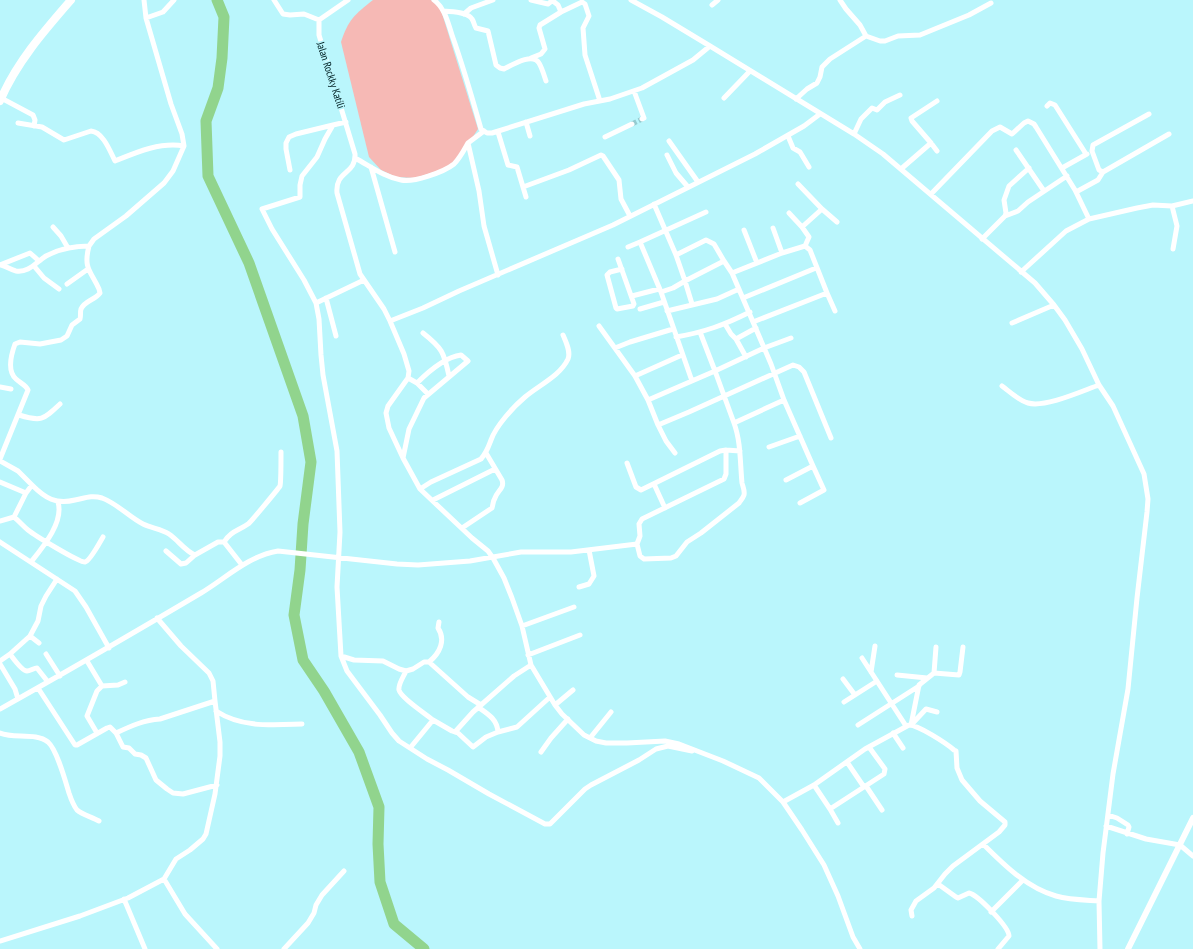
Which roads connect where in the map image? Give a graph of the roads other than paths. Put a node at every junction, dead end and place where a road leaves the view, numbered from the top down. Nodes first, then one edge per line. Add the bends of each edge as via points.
1 (71, 0) edge
2 (144, 0) edge
3 (174, 0) edge
4 (274, 0) edge
5 (348, 0) edge
6 (434, 0) edge
7 (493, 0) edge
8 (531, 0) edge
9 (631, 0) edge
10 (718, 0) edge
11 (840, 0) edge
12 (553, 1) edge
13 (581, 1) edge
14 (991, 3) dead end
15 (712, 5) dead end
16 (444, 11) junction
17 (561, 12) junction
18 (464, 14) junction
19 (146, 18) junction
20 (319, 20) junction
21 (866, 36) junction
22 (710, 46) junction
23 (529, 58) junction
24 (750, 71) junction
25 (546, 81) dead end
26 (634, 91) junction
27 (900, 95) dead end
28 (724, 98) dead end
29 (1, 99) edge
30 (796, 99) junction
31 (600, 101) junction
32 (937, 101) dead end
33 (1047, 106) dead end
34 (820, 114) junction
35 (1149, 114) dead end
36 (642, 119) dead end
37 (346, 122) junction
38 (526, 122) junction
39 (18, 123) dead end
40 (632, 124) tunnel mouth
41 (333, 125) junction
42 (34, 126) junction
43 (484, 131) junction
44 (498, 132) junction
45 (854, 134) junction
46 (1169, 134) dead end
47 (530, 136) dead end
48 (788, 136) junction
49 (605, 137) dead end
50 (669, 141) dead end
51 (468, 143) junction
52 (931, 143) junction
53 (184, 146) junction
54 (1016, 150) dead end
55 (937, 151) dead end
56 (1092, 151) junction
57 (1086, 154) junction
58 (667, 155) dead end
59 (356, 158) junction
60 (371, 167) junction
61 (809, 168) dead end
62 (1028, 168) junction
63 (1062, 168) junction
64 (901, 169) junction
65 (290, 170) dead end
66 (1103, 172) junction
67 (1067, 176) junction
68 (698, 182) junction
69 (798, 184) dead end
70 (523, 187) junction
71 (688, 187) junction
72 (1044, 191) junction
73 (1076, 192) junction
74 (931, 194) junction
75 (526, 197) dead end
76 (1193, 201) edge
77 (654, 204) junction
78 (1172, 206) junction
79 (822, 209) junction
80 (706, 212) dead end
81 (789, 213) dead end
82 (630, 216) junction
83 (1005, 216) junction
84 (1089, 219) junction
85 (837, 222) dead end
86 (53, 227) dead end
87 (802, 227) junction
88 (773, 228) dead end
89 (665, 230) junction
90 (744, 230) dead end
91 (982, 239) junction
92 (640, 242) junction
93 (89, 246) junction
94 (805, 246) junction
95 (628, 247) dead end
96 (68, 248) junction
97 (1173, 249) dead end
98 (395, 252) dead end
99 (782, 253) junction
100 (676, 256) junction
101 (618, 258) dead end
102 (39, 261) junction
103 (724, 261) junction
104 (757, 263) junction
105 (1, 265) edge
106 (34, 266) junction
107 (816, 268) junction
108 (88, 269) junction
109 (622, 269) junction
110 (1021, 272) junction
111 (732, 273) junction
112 (498, 275) junction
113 (364, 280) junction
114 (685, 281) junction
115 (67, 284) dead end
116 (59, 289) dead end
117 (739, 289) junction
118 (660, 290) junction
119 (827, 293) junction
120 (632, 296) junction
121 (326, 298) junction
122 (743, 298) junction
123 (664, 302) junction
124 (316, 303) junction
125 (692, 304) junction
126 (1054, 305) junction
127 (640, 309) dead end
128 (667, 311) junction
129 (835, 311) dead end
130 (750, 312) junction
131 (390, 321) junction
132 (754, 322) junction
133 (1012, 323) dead end
134 (726, 324) junction
135 (599, 326) dead end
136 (756, 328) junction
137 (674, 329) junction
138 (700, 332) junction
139 (423, 333) dead end
140 (563, 335) dead end
141 (336, 336) dead end
142 (676, 337) junction
143 (791, 338) dead end
144 (736, 339) junction
145 (615, 348) junction
146 (764, 348) junction
147 (682, 355) junction
148 (746, 357) junction
149 (446, 361) junction
150 (715, 371) junction
151 (775, 375) junction
152 (450, 376) junction
153 (635, 376) junction
154 (408, 378) junction
155 (692, 381) junction
156 (417, 383) junction
157 (1099, 385) junction
158 (1002, 386) dead end
159 (0, 387) edge
160 (11, 389) dead end
161 (428, 394) junction
162 (724, 396) junction
163 (648, 400) junction
164 (784, 400) junction
165 (60, 404) dead end
166 (18, 415) junction
167 (734, 423) junction
168 (658, 425) junction
169 (800, 436) junction
170 (831, 438) dead end
171 (770, 447) dead end
172 (726, 450) junction
173 (740, 451) junction
174 (281, 452) dead end
175 (486, 453) junction
176 (675, 453) dead end
177 (403, 458) junction
178 (0, 460) edge
179 (628, 463) dead end
180 (813, 466) junction
181 (495, 469) junction
182 (786, 480) dead end
183 (0, 482) edge
184 (654, 484) junction
185 (32, 485) junction
186 (420, 489) junction
187 (26, 493) junction
188 (433, 500) junction
189 (58, 502) junction
190 (800, 503) dead end
191 (665, 508) junction
192 (14, 517) junction
193 (0, 521) edge
194 (462, 528) junction
195 (103, 537) dead end
196 (47, 541) junction
197 (0, 542) edge
198 (224, 542) junction
199 (637, 544) junction
200 (590, 550) junction
201 (166, 551) dead end
202 (195, 555) junction
203 (340, 558) junction
204 (493, 558) junction
205 (31, 562) junction
206 (242, 565) junction
207 (57, 579) junction
208 (579, 587) dead end
209 (574, 607) dead end
210 (158, 618) junction
211 (439, 622) dead end
212 (522, 626) junction
213 (580, 635) dead end
214 (30, 636) junction
215 (39, 643) dead end
216 (875, 646) dead end
217 (936, 647) dead end
218 (963, 647) dead end
219 (109, 648) junction
220 (10, 654) junction
221 (46, 654) dead end
222 (528, 655) junction
223 (341, 656) junction
224 (862, 658) dead end
225 (0, 661) edge
226 (87, 661) junction
227 (430, 662) junction
228 (0, 664) edge
229 (531, 665) junction
230 (406, 671) junction
231 (871, 672) junction
232 (934, 673) junction
233 (60, 676) junction
234 (897, 676) dead end
235 (843, 678) dead end
236 (927, 678) junction
237 (877, 681) junction
238 (48, 682) junction
239 (124, 682) dead end
240 (102, 686) junction
241 (919, 686) junction
242 (38, 688) junction
243 (573, 690) dead end
244 (855, 695) junction
245 (550, 697) junction
246 (18, 699) junction
247 (215, 701) junction
248 (844, 702) dead end
249 (891, 703) junction
250 (555, 705) junction
251 (480, 706) junction
252 (0, 709) edge
253 (216, 711) junction
254 (611, 712) dead end
255 (937, 712) dead end
256 (568, 719) junction
257 (433, 720) junction
258 (302, 724) dead end
259 (858, 725) dead end
260 (909, 725) junction
261 (455, 732) junction
262 (498, 732) junction
263 (0, 733) edge
264 (97, 733) junction
265 (116, 733) junction
266 (893, 733) junction
267 (590, 738) junction
268 (870, 747) junction
269 (410, 748) junction
270 (904, 748) dead end
271 (541, 752) dead end
272 (699, 752) junction
273 (847, 762) junction
274 (217, 785) junction
275 (814, 785) junction
276 (865, 787) junction
277 (783, 802) junction
278 (830, 809) junction
279 (882, 810) dead end
280 (1108, 815) junction
281 (1193, 818) edge
282 (99, 821) dead end
283 (838, 823) dead end
284 (1106, 826) junction
285 (1127, 834) junction
286 (983, 844) junction
287 (1180, 845) junction
288 (1193, 856) edge
289 (344, 871) dead end
290 (164, 879) junction
291 (1023, 880) junction
292 (938, 884) junction
293 (124, 899) junction
294 (1099, 901) junction
295 (991, 912) junction
296 (912, 916) dead end
297 (0, 941) edge
298 (145, 949) edge
299 (217, 949) edge
300 (284, 949) edge
301 (860, 949) edge
302 (998, 949) edge
303 (1100, 949) edge
304 (1128, 949) edge

1 - 29 main road via 19,64
2 - 19 street
3 - 19 street via 163,12
4 - 20 street via 283,14 304,14
5 - 20 street
6 - 16 street
7 - 18 street via 470,8
8 - 12 street via 548,4
9 - 22 street
10 - 15 street
11 - 21 street
12 - 17 street via 558,4
13 - 17 street
13 - 31 street via 588,16 583,28 585,55
14 - 21 street via 969,16 920,35 898,36 885,41
16 - 18 street
16 - 43 street via 481,129
17 - 23 street via 540,25 545,50 542,54
18 - 23 street via 472,19 476,28 488,31 496,65 500,68 504,69
19 - 53 street
20 - 37 street, Jalan Rockky Katili via 319,35
21 - 30 street via 830,59 822,67 817,84
22 - 24 street
22 - 26 street via 693,60
23 - 25 street via 539,61
24 - 28 street
24 - 30 street
26 - 31 street
26 - 36 street via 644,118
27 - 45 street via 885,102 877,110 869,110 861,119
29 - 42 street via 33,115
30 - 34 street
31 - 38 street
32 - 52 street via 911,118
33 - 57 street via 1050,103 1055,105
34 - 45 street
34 - 48 street
35 - 56 street via 1096,142
37 - 41 street
37 - 59 street, Jalan Rockky Katili
38 - 44 street
38 - 47 street
39 - 42 street
40 - 49 street
41 - 65 street via 289,137 286,149
41 - 124 street via 317,157 302,176 300,196 262,209
42 - 53 street via 42,127 64,140 94,131 99,134 115,161 160,146
43 - 44 street
43 - 51 street
44 - 70 street via 508,165 516,167
45 - 64 street
46 - 66 street
48 - 61 street via 793,148 800,152
48 - 68 street
50 - 68 street
51 - 60 street via 453,164 415,180 402,180 382,174
51 - 112 street via 480,192 484,226
52 - 55 street
52 - 64 street
53 - 93 street via 173,171 164,183 126,216 94,239
54 - 62 street
56 - 57 street
56 - 66 street via 1099,170
57 - 63 street
58 - 71 street via 676,173
59 - 60 street
59 - 113 street via 339,180 337,194
60 - 98 street
62 - 72 street
62 - 83 street via 1009,186 1004,200
63 - 67 street
63 - 74 street via 1032,123 1026,122 1014,134 1000,127 992,131
64 - 74 street
66 - 73 street via 1098,180
67 - 72 street
67 - 73 street
68 - 71 street
69 - 79 street
70 - 75 street
70 - 82 street via 601,155 619,180 621,199
71 - 77 street
72 - 83 street via 1018,212
73 - 84 street
74 - 91 street
76 - 78 street
77 - 82 street
77 - 89 street
78 - 84 street via 1153,205
78 - 97 street via 1177,226
79 - 85 street
79 - 87 street
80 - 89 street
81 - 87 street
82 - 112 street
83 - 91 street
84 - 110 street via 1066,231
86 - 96 street
87 - 94 street via 808,237
88 - 99 street
89 - 92 street
89 - 100 street
90 - 104 street
91 - 110 street
92 - 95 street
92 - 118 street
93 - 96 street
93 - 108 street via 86,258
94 - 99 street
94 - 107 street via 810,250
96 - 102 street
99 - 104 street
100 - 103 street via 709,240
100 - 114 street
101 - 109 street
102 - 105 street via 30,253
102 - 106 street
103 - 111 street
103 - 114 street
104 - 111 street
105 - 106 street via 14,271
106 - 116 street via 44,278
107 - 119 street
107 - 122 street
108 - 115 street
108 - 166 street via 100,293 84,305 80,318 72,325 67,336 40,344 15,344 11,371 28,389
109 - 120 street
109 - 120 street via 607,275 616,308 633,306
110 - 126 street via 1035,283
111 - 117 street
112 - 131 street
113 - 121 street
113 - 131 street
114 - 118 street via 673,288
114 - 125 street
117 - 122 street
117 - 125 street
118 - 120 street
118 - 123 street
119 - 129 street
119 - 132 street
121 - 124 street
121 - 141 street
122 - 130 street
123 - 127 street
123 - 128 street
124 - 203 street via 323,376 337,451
125 - 128 street
126 - 133 street
126 - 157 street via 1082,349
128 - 137 street
130 - 132 street
130 - 134 street
131 - 154 street via 404,354 409,371
132 - 136 street
134 - 138 street
134 - 144 street
135 - 145 street
136 - 144 street
136 - 146 street
137 - 142 street
137 - 145 street
138 - 142 street
138 - 150 street
139 - 149 street via 442,350
140 - 175 street via 569,352 567,361 514,408 501,423
142 - 147 street
143 - 146 street
144 - 148 street
145 - 153 street
146 - 148 street
146 - 151 street
147 - 153 street
147 - 155 street
148 - 150 street
149 - 152 street
149 - 152 street via 461,355 468,361
149 - 156 street
150 - 155 street
150 - 162 street
151 - 162 street
151 - 164 street
151 - 170 street via 793,366 802,369
152 - 161 street
153 - 163 street
154 - 156 street
154 - 177 street via 388,406 386,413 389,428
155 - 163 street
156 - 161 street
157 - 158 street via 1058,400 1030,404
157 - 280 street via 1113,406 1144,474 1148,499 1128,689
159 - 160 street
161 - 177 street via 409,429
162 - 167 street
162 - 168 street
163 - 168 street
164 - 167 street
164 - 169 street
165 - 166 street via 37,420
166 - 178 street
167 - 173 street
168 - 176 street
169 - 171 street
169 - 180 street
172 - 173 street
172 - 184 street
172 - 191 street via 724,479
173 - 199 street via 744,492 739,503 687,542 676,556 644,559 640,556
174 - 198 street via 280,486 277,491 249,523 233,532
175 - 181 street
175 - 186 street via 481,459
177 - 186 street
178 - 185 street via 18,471
179 - 184 street via 636,487 643,490
180 - 182 street
180 - 190 street via 824,490
181 - 188 street
181 - 194 street via 504,483 492,508
183 - 187 street
184 - 191 street
185 - 187 street
185 - 189 street via 47,498
186 - 188 street
187 - 192 street
188 - 194 street
189 - 196 street via 59,517
189 - 202 street via 86,496 102,498 122,508 144,525 167,532
191 - 199 street via 640,522
192 - 193 street
192 - 196 street via 29,531
194 - 204 street
195 - 196 street via 86,562
196 - 205 street
197 - 205 street
198 - 202 street via 218,542
198 - 206 street
199 - 200 street
200 - 204 street via 520,552
200 - 208 street via 594,576 589,584
201 - 202 street via 183,564
203 - 204 street via 418,565
203 - 206 street via 278,551 266,553
203 - 223 street via 337,586
204 - 212 street via 504,578
205 - 207 street
206 - 210 street
207 - 214 street via 41,606 38,621
207 - 219 street via 79,596
209 - 212 street
210 - 219 street
210 - 247 street via 209,673 213,681
211 - 227 street via 442,641 437,654
212 - 222 street
213 - 222 street
214 - 215 street
214 - 220 street
216 - 231 street
217 - 232 street
218 - 232 street via 959,675
219 - 226 street
220 - 225 street
220 - 238 street via 25,670 37,668
221 - 233 street
222 - 229 street
223 - 230 street via 354,660 383,661
223 - 269 street via 347,671 392,733
224 - 231 street
226 - 233 street
226 - 240 street
227 - 230 street via 424,662
227 - 251 street
228 - 246 street
229 - 245 street
229 - 251 street via 514,676
230 - 257 street via 399,687 400,692
231 - 237 street
232 - 236 street
233 - 238 street
234 - 236 street
235 - 244 street
236 - 241 street
237 - 244 street
237 - 249 street
238 - 242 street
239 - 240 street
240 - 264 street via 97,691 87,716
241 - 249 street
241 - 260 street
242 - 246 street
242 - 264 street via 74,745
243 - 250 street
244 - 248 street
245 - 250 street
245 - 262 street via 517,727
246 - 252 street
247 - 253 street
247 - 265 street via 160,719 151,719
249 - 259 street
249 - 260 street
250 - 256 street
251 - 261 street
251 - 262 street via 495,720
253 - 258 street via 248,724
253 - 274 street via 220,742
254 - 267 street
255 - 260 street via 926,709
256 - 267 street
256 - 271 street
257 - 261 street
257 - 269 street
260 - 266 street
260 - 286 street via 927,732 956,752 957,768 962,780 980,801 1005,822 1004,827
261 - 262 street via 463,736 473,747
263 - 282 street via 39,738 48,742 60,763 74,806
264 - 265 street via 108,727
265 - 274 street via 123,748 129,748 135,754 146,758 156,780 170,791 183,794
266 - 268 street
266 - 270 street
267 - 272 street via 606,743 665,741
268 - 273 street
268 - 276 street via 885,772
269 - 272 street via 540,822 548,824 588,787 656,749 668,746
272 - 277 street via 760,778
273 - 275 street
273 - 276 street
274 - 290 street via 206,834 190,850 176,859
275 - 277 street
275 - 278 street
276 - 278 street
276 - 279 street
277 - 301 street via 824,865
278 - 283 street
280 - 284 street
280 - 285 street via 1128,825
281 - 287 street
284 - 285 street
284 - 294 street
285 - 287 street
286 - 291 street
286 - 292 street via 953,866
287 - 288 street
287 - 304 street
289 - 300 street via 322,894 308,923
290 - 293 street
290 - 299 street via 185,914
291 - 294 street via 1054,896
291 - 295 street
292 - 295 street via 958,898 965,894 975,896
292 - 296 street via 916,901 911,910
293 - 297 street
293 - 298 street
294 - 303 street
295 - 302 street via 1009,933

